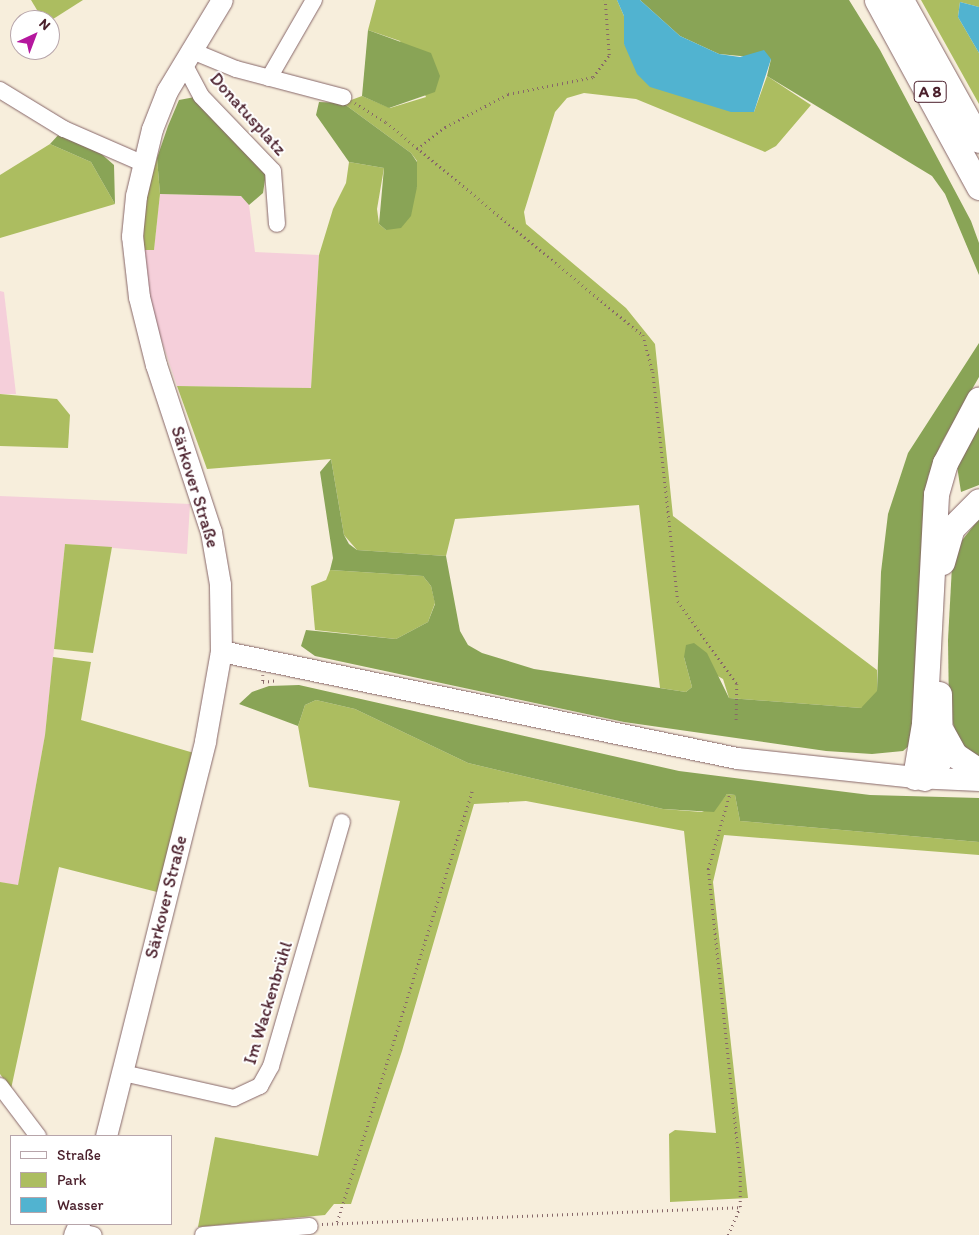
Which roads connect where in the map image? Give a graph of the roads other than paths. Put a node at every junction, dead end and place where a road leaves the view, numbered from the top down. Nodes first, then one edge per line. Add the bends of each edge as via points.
1 (222, 0) edge
2 (314, 0) edge
3 (877, 0) edge
4 (901, 0) edge
5 (186, 56) junction
6 (269, 78) junction
7 (0, 90) edge
8 (343, 97) road end
9 (979, 140) edge
10 (142, 163) junction
11 (979, 187) edge
12 (276, 224) dead end
13 (979, 399) edge
14 (979, 500) edge
15 (221, 651) junction
16 (942, 732) junction
17 (979, 771) edge
18 (920, 778) junction
19 (979, 780) edge
20 (342, 822) dead end
21 (123, 1073) junction
22 (0, 1086) edge
23 (37, 1135) edge
24 (106, 1135) edge
25 (310, 1226) road end
26 (203, 1235) edge

1 - 5 main road, Särkover Straße
2 - 6 street
3 - 11 highway, A 8
4 - 9 highway, A 8
5 - 6 street, Donatusplatz
5 - 10 main road, Särkover Straße via 167,91
5 - 12 street, Donatusplatz via 201,96 273,171
6 - 8 street, Donatusplatz
7 - 10 street via 64,129
10 - 15 main road, Särkover Straße via 132,236 134,273 156,365 211,532 220,584
13 - 18 highway via 945,463 936,494
14 - 16 highway via 952,528 941,565 938,653
15 - 18 main road via 688,750
15 - 21 main road, Särkover Straße via 213,706
16 - 17 highway via 955,755
16 - 18 highway via 940,759
18 - 19 main road
20 - 21 street, Im Wackenbrühl via 271,1066 260,1086 234,1098
21 - 24 main road, Särkover Straße
22 - 23 street
25 - 26 street

